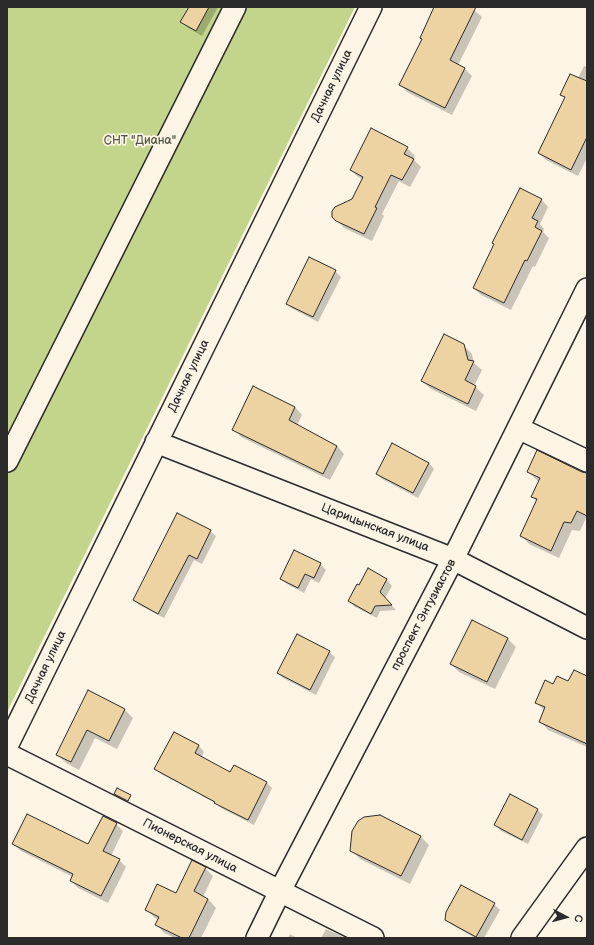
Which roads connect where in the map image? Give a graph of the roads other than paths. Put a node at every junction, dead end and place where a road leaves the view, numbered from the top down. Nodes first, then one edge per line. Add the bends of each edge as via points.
1 (235, 7) edge
2 (371, 7) edge
3 (587, 289) edge
4 (518, 428) junction
5 (156, 442) junction
6 (587, 461) edge
7 (7, 462) edge
8 (453, 559) junction
9 (587, 628) edge
10 (7, 746) edge
11 (7, 754) edge
12 (587, 848) edge
13 (280, 890) junction
14 (257, 938) edge
15 (373, 938) edge
16 (522, 938) edge

1 - 7 street
2 - 5 street, Дачная улица
3 - 4 street, проспект Энтузиастов
4 - 6 street
4 - 8 street, проспект Энтузиастов
5 - 8 street, Царицынская улица
5 - 10 street, Дачная улица
8 - 9 street, Царицынская улица
8 - 13 street, проспект Энтузиастов
11 - 13 street, Пионерская улица
12 - 16 street
13 - 14 street, проспект Энтузиастов
13 - 15 street, Пионерская улица

